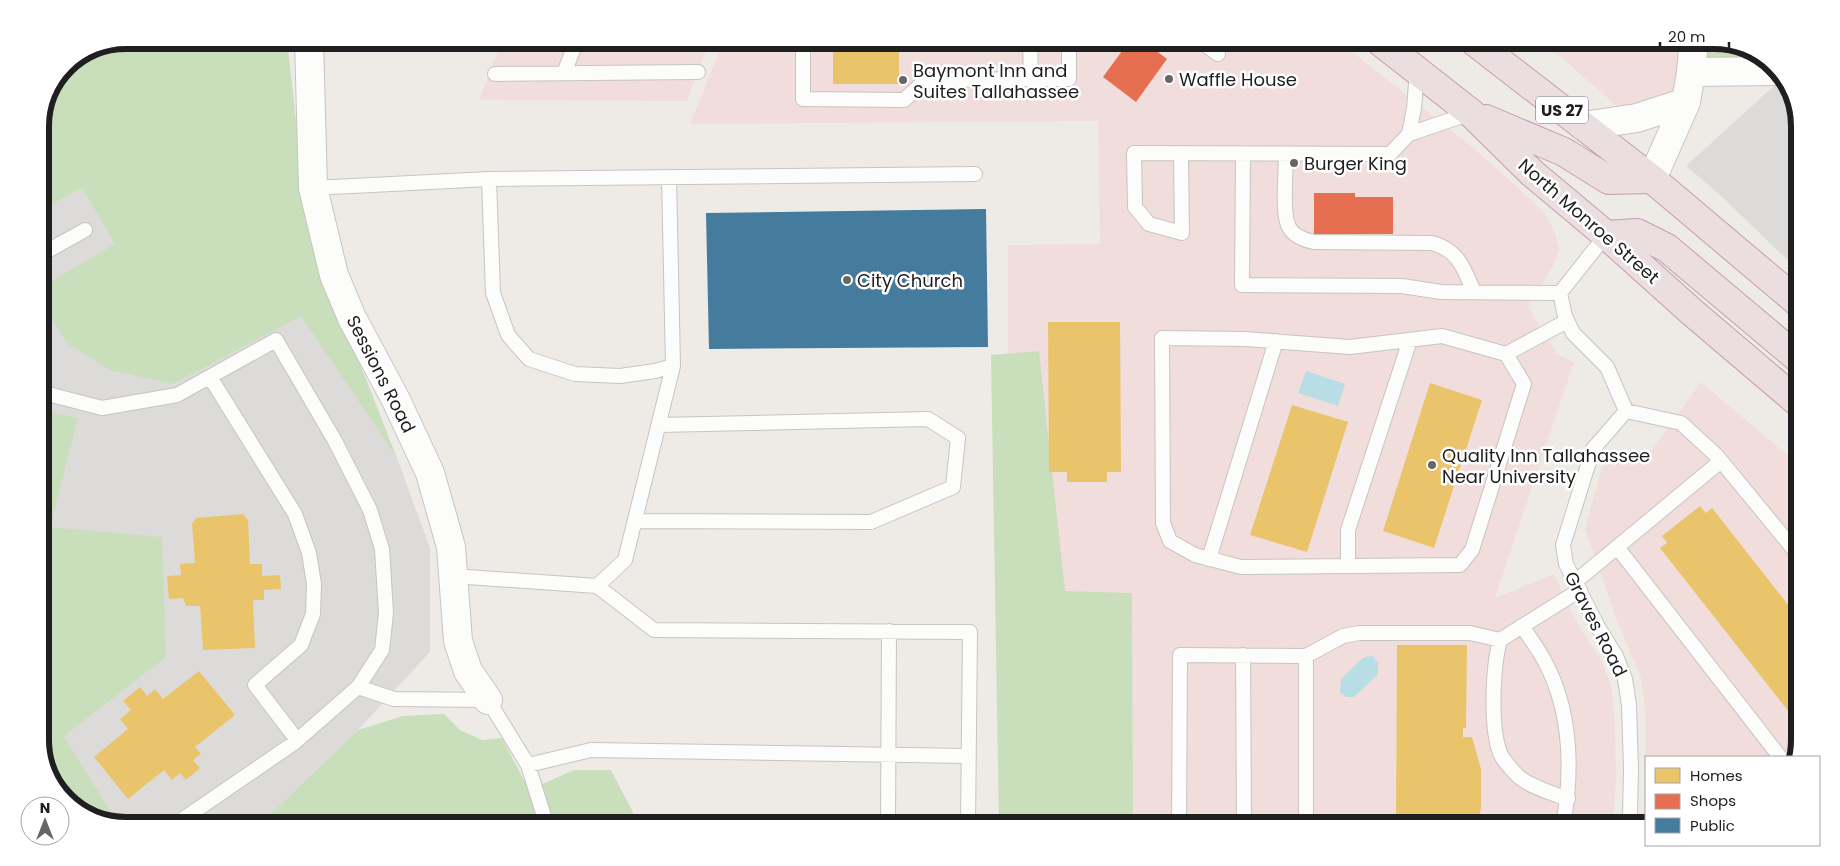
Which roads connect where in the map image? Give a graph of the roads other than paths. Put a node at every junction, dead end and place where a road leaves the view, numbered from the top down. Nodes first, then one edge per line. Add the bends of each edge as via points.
1 (309, 49) edge
2 (574, 49) edge
3 (803, 49) edge
4 (1030, 49) edge
5 (1069, 49) edge
6 (1211, 49) edge
7 (1390, 49) edge
8 (1484, 49) edge
9 (1693, 49) edge
10 (1218, 54) dead end
11 (1418, 71) junction
12 (1769, 71) edge
13 (698, 72) dead end
14 (1692, 72) junction
15 (564, 73) junction
16 (495, 74) dead end
17 (1031, 79) junction
18 (1686, 102) junction
19 (1471, 113) junction
20 (1583, 126) junction
21 (1408, 134) junction
22 (1181, 153) junction
23 (1243, 154) junction
24 (1286, 154) junction
25 (975, 174) dead end
26 (669, 177) junction
27 (489, 179) junction
28 (1652, 180) junction
29 (313, 188) junction
30 (85, 230) dead end
31 (1606, 236) junction
32 (49, 250) edge
33 (1474, 292) junction
34 (1560, 293) junction
35 (1791, 296) edge
36 (1567, 321) junction
37 (1410, 340) junction
38 (1276, 341) junction
39 (1791, 352) edge
40 (1506, 354) junction
41 (673, 366) junction
42 (210, 376) junction
43 (49, 394) edge
44 (1791, 396) edge
45 (1626, 411) junction
46 (659, 425) junction
47 (1721, 461) junction
48 (635, 521) junction
49 (1791, 546) edge
50 (1617, 547) junction
51 (1209, 559) junction
52 (1348, 566) junction
53 (453, 576) junction
54 (597, 586) junction
55 (1577, 586) junction
56 (1522, 626) junction
57 (889, 631) junction
58 (1500, 640) junction
59 (1243, 655) junction
60 (1306, 656) junction
61 (358, 687) junction
62 (488, 700) junction
63 (297, 740) junction
64 (888, 755) junction
65 (969, 756) junction
66 (1779, 756) edge
67 (528, 765) junction
68 (1568, 800) junction
69 (186, 817) edge
70 (544, 817) edge
71 (888, 817) edge
72 (968, 817) edge
73 (1180, 817) edge
74 (1244, 817) edge
75 (1306, 817) edge
76 (1565, 817) edge
77 (1630, 817) edge

1 - 29 street, Sessions Road
2 - 15 lane
3 - 17 lane via 803,99 904,100 926,80
4 - 17 lane
5 - 17 lane via 1070,79
6 - 10 lane
7 - 11 highway, North Monroe Street
8 - 20 highway, US 27
9 - 14 street
11 - 19 highway, North Monroe Street
11 - 21 lane
12 - 14 street
13 - 15 lane
14 - 18 street
15 - 16 lane
18 - 20 street via 1637,118
18 - 28 street
19 - 21 lane
19 - 28 highway via 1564,152 1609,180
19 - 31 highway, North Monroe Street via 1532,173
20 - 28 highway, US 27
21 - 24 lane via 1390,154
22 - 22 lane via 1182,223 1182,233 1149,224 1135,207 1134,153
22 - 23 lane
23 - 24 lane
23 - 33 lane via 1242,284 1402,286 1441,292
24 - 33 lane via 1286,215 1288,227 1295,234 1314,242 1432,243 1445,246 1455,255
25 - 26 lane
26 - 27 lane
26 - 41 lane
27 - 29 lane
27 - 41 lane via 493,293 508,335 528,359 575,374 620,376
28 - 35 highway, US 27
29 - 53 street, Sessions Road via 334,275 352,318 430,473 451,547
30 - 32 lane
31 - 34 lane
31 - 39 highway via 1637,233 1666,248
31 - 44 highway, North Monroe Street
33 - 34 lane
34 - 36 lane
36 - 40 lane
36 - 45 lane via 1572,333 1607,367
37 - 38 lane via 1350,347
37 - 40 lane via 1442,336
37 - 52 lane via 1348,530
38 - 51 lane
38 - 51 lane via 1162,338 1164,523 1170,541
40 - 52 lane via 1524,384 1472,550 1460,565
41 - 46 lane
42 - 43 lane via 176,394 102,408
42 - 61 lane via 276,340 335,441 370,510 382,550 386,613 382,650
42 - 63 lane via 295,514 309,553 314,584 310,622 301,644 255,685
45 - 47 lane via 1681,423
45 - 55 lane, Graves Road via 1594,449 1563,545 1566,564
46 - 48 lane
46 - 48 lane via 928,420 958,438 953,487 871,522
47 - 49 lane
47 - 50 lane
48 - 54 lane via 625,560
50 - 55 lane
50 - 66 lane
51 - 52 lane via 1241,567
53 - 54 lane
53 - 62 street, Sessions Road via 458,642 468,671
54 - 57 lane via 654,630
55 - 56 lane
55 - 77 lane, Graves Road via 1616,656 1625,679 1629,705
56 - 58 lane
56 - 68 lane via 1543,659 1558,693 1568,732
57 - 64 lane
57 - 65 lane via 970,632
58 - 60 lane via 1470,633 1359,633 1343,636
58 - 68 lane via 1494,673 1495,731 1502,756 1519,776
59 - 60 lane
59 - 73 lane via 1180,655
59 - 74 lane
60 - 75 lane
61 - 62 lane via 394,699
61 - 63 lane
62 - 67 lane
63 - 69 lane
64 - 65 lane
64 - 67 lane via 591,750
64 - 71 lane
65 - 72 lane
67 - 70 lane
68 - 76 lane

